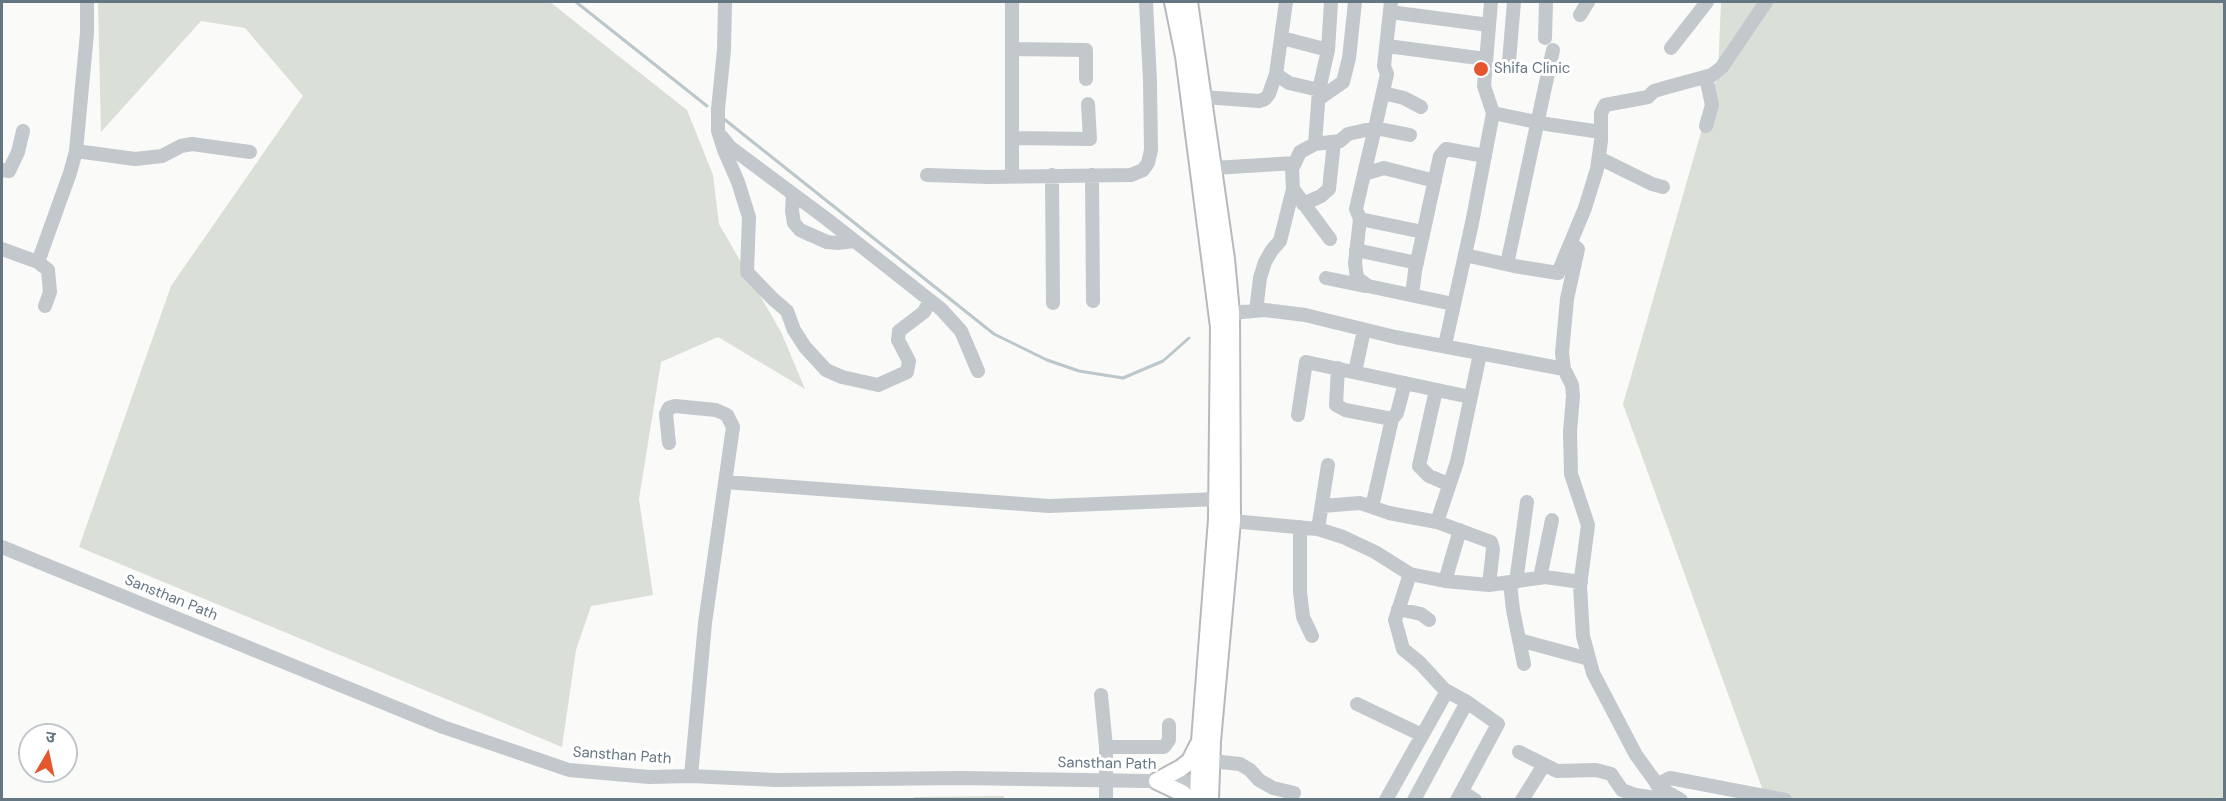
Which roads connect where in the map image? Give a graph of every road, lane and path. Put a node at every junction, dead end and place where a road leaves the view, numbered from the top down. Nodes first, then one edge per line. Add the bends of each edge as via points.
1 (87, 2) edge
2 (725, 2) edge
3 (1012, 2) edge
4 (1146, 2) edge
5 (1173, 2) edge
6 (1189, 2) edge
7 (1286, 2) edge
8 (1331, 2) edge
9 (1355, 2) edge
10 (1491, 2) edge
11 (1514, 2) edge
12 (1546, 2) edge
13 (1588, 2) edge
14 (1707, 2) edge
15 (1766, 2) edge
16 (1391, 7) edge
17 (1580, 15) dead end
18 (1489, 25) junction
19 (1282, 38) junction
20 (1545, 38) dead end
21 (1387, 45) junction
22 (1671, 48) dead end
23 (1013, 49) junction
24 (1328, 50) junction
25 (1553, 50) dead end
26 (1486, 58) junction
27 (1509, 61) dead end
28 (1276, 74) junction
29 (1707, 77) junction
30 (1086, 79) dead end
31 (1383, 93) junction
32 (1319, 94) junction
33 (1203, 98) junction
34 (1089, 104) dead end
35 (1421, 107) dead end
36 (1493, 112) junction
37 (1538, 122) junction
38 (1706, 126) dead end
39 (1375, 128) junction
40 (23, 131) dead end
41 (718, 131) junction
42 (1601, 132) junction
43 (1410, 135) dead end
44 (1013, 138) junction
45 (1334, 142) junction
46 (1315, 144) junction
47 (76, 151) junction
48 (250, 152) dead end
49 (1485, 156) junction
50 (1599, 158) junction
51 (1295, 163) junction
52 (1214, 168) junction
53 (2, 170) edge
54 (1364, 174) junction
55 (927, 175) dead end
56 (1012, 175) junction
57 (1052, 175) junction
58 (1092, 175) junction
59 (1435, 181) junction
60 (1663, 188) dead end
61 (1293, 189) junction
62 (793, 194) junction
63 (1303, 204) junction
64 (1360, 219) junction
65 (1424, 232) junction
66 (1330, 239) dead end
67 (854, 241) junction
68 (1571, 243) junction
69 (2, 249) edge
70 (1356, 250) junction
71 (1464, 255) junction
72 (39, 262) junction
73 (1416, 263) junction
74 (1507, 264) junction
75 (1326, 278) dead end
76 (1368, 286) junction
77 (1412, 295) junction
78 (930, 300) junction
79 (1093, 302) dead end
80 (1053, 303) dead end
81 (1453, 304) junction
82 (45, 306) dead end
83 (1256, 311) junction
84 (1231, 313) junction
85 (1364, 330) junction
86 (1445, 345) junction
87 (1480, 354) junction
88 (1338, 368) junction
89 (1564, 369) junction
90 (978, 371) dead end
91 (1355, 372) junction
92 (1405, 383) junction
93 (1436, 390) junction
94 (1470, 397) junction
95 (1298, 416) dead end
96 (1392, 419) junction
97 (669, 443) dead end
98 (1328, 465) dead end
99 (724, 482) junction
100 (1448, 484) junction
101 (1216, 499) junction
102 (1527, 502) dead end
103 (1322, 506) junction
104 (1372, 507) junction
105 (1551, 520) dead end
106 (1232, 521) junction
107 (1437, 522) junction
108 (1300, 527) junction
109 (1318, 529) junction
110 (1460, 530) junction
111 (2, 547) edge
112 (1410, 574) junction
113 (1540, 578) junction
114 (1445, 581) junction
115 (1581, 582) junction
116 (1513, 583) junction
117 (1489, 585) junction
118 (1398, 609) junction
119 (1429, 620) dead end
120 (1312, 636) dead end
121 (1519, 640) junction
122 (1589, 659) junction
123 (1524, 664) dead end
124 (1447, 691) junction
125 (1101, 695) dead end
126 (1467, 702) junction
127 (1357, 704) dead end
128 (1169, 725) dead end
129 (1422, 735) junction
130 (1200, 741) junction
131 (1106, 747) junction
132 (1519, 752) dead end
133 (1211, 761) junction
134 (1544, 765) junction
135 (691, 776) junction
136 (1106, 781) junction
137 (1157, 781) junction
138 (1206, 788) edge
139 (1294, 793) dead end
140 (1662, 793) edge
141 (1459, 796) edge
142 (1106, 800) edge
143 (1189, 800) edge
144 (1198, 800) edge
145 (1386, 800) edge
146 (1414, 800) edge
147 (1475, 800) edge
148 (1522, 800) edge
149 (1681, 800) edge
150 (1785, 800) edge

1 - 47 street
2 - 41 street
3 - 23 street
4 - 58 street via 1151,150 1148,163 1131,175
5 - 101 main road via 1184,56 1219,327
6 - 33 main road
7 - 19 street
8 - 24 street
9 - 32 street via 1344,82
10 - 18 street
11 - 27 street
12 - 20 street
13 - 17 street
14 - 22 street
15 - 29 street via 1722,67
16 - 18 street
16 - 21 street
18 - 26 street
19 - 24 street
19 - 28 street
21 - 26 street
21 - 31 street via 1384,66 1388,74
23 - 30 street via 1086,50
23 - 44 street
24 - 32 street
25 - 37 street
26 - 36 street via 1484,86
28 - 32 street
28 - 33 street via 1269,94 1259,101
29 - 38 street via 1712,105
29 - 42 street via 1654,91 1648,97 1605,105
31 - 35 street
31 - 39 street
32 - 46 street
33 - 52 main road
34 - 44 street via 1090,139
36 - 37 street
36 - 49 street
37 - 42 street
37 - 74 street
39 - 43 street
39 - 45 street via 1348,134
39 - 54 street
40 - 53 street via 9,171
41 - 62 street via 730,147
41 - 78 street via 749,217 747,272 788,311 794,330 826,370 878,386 903,375 909,361 898,340 899,332 924,312
42 - 50 street
44 - 56 street
45 - 46 street
45 - 63 street via 1329,189
46 - 51 street via 1300,152
47 - 48 street via 135,159 162,156 192,144
47 - 72 street
49 - 59 street via 1446,149 1440,156
49 - 71 street
50 - 60 street
50 - 68 street
51 - 52 street
51 - 61 street
52 - 84 main road
54 - 59 street via 1384,168
54 - 64 street via 1356,209
55 - 56 street
56 - 57 street
57 - 58 street
57 - 80 street
58 - 79 street
59 - 65 street
61 - 63 street
61 - 83 street via 1280,241 1265,262
62 - 67 street
62 - 67 street via 794,223 800,230 826,242
63 - 66 street
64 - 65 street
64 - 70 street
65 - 73 street
67 - 78 street
68 - 74 street via 1558,273
68 - 89 street via 1578,249 1564,322
69 - 72 street
70 - 73 street
70 - 76 street via 1357,278
71 - 74 street
71 - 81 street
72 - 82 street via 48,270 51,283
73 - 77 street
75 - 76 street
76 - 77 street
77 - 81 street
78 - 90 street via 961,331
81 - 86 street
83 - 84 street
83 - 85 street via 1305,315
84 - 106 main road
85 - 86 street
85 - 91 street
86 - 87 street
87 - 89 street
87 - 94 street
88 - 91 street
88 - 95 street via 1306,362
88 - 96 street via 1336,405
89 - 115 street via 1573,396 1571,474 1588,525
91 - 92 street
92 - 93 street
92 - 96 street
93 - 94 street
93 - 100 street via 1419,466 1429,476
94 - 100 street via 1457,462
96 - 104 street
97 - 99 street via 669,408 716,410 727,415 733,426
98 - 103 street
99 - 101 street via 1049,506
99 - 135 street via 705,623
100 - 107 street
101 - 130 main road
102 - 116 street
103 - 104 street via 1360,503
103 - 109 street
104 - 107 street
105 - 113 street
106 - 108 street
106 - 133 main road
107 - 110 street
108 - 109 street
108 - 120 street via 1300,592 1303,617
109 - 112 street via 1375,552
110 - 114 street
110 - 117 street via 1491,542
111 - 135 street, Sansthan Path via 512,752 569,770 649,777
112 - 114 street
112 - 118 street
113 - 115 street
113 - 116 street
114 - 117 street
115 - 122 street via 1582,636
116 - 117 street
116 - 121 street
118 - 119 street
118 - 124 street via 1395,620 1403,649
121 - 122 street
121 - 123 street
122 - 140 street via 1636,755
124 - 126 street
124 - 129 street
125 - 131 street
126 - 141 street via 1498,724
126 - 146 street
127 - 129 street
128 - 131 street via 1169,740 1164,747
129 - 145 street
130 - 137 main road via 1190,761
130 - 138 main road
131 - 136 street
132 - 134 street
133 - 138 main road
133 - 139 street via 1240,764 1259,780
134 - 140 street via 1557,771 1596,770 1611,774 1622,790 1636,795
134 - 148 street
135 - 136 street, Sansthan Path
136 - 137 street, Sansthan Path
136 - 142 street
137 - 138 street, Sansthan Path
137 - 143 main road
138 - 144 main road
140 - 149 street
140 - 150 street via 1670,778
141 - 147 street

